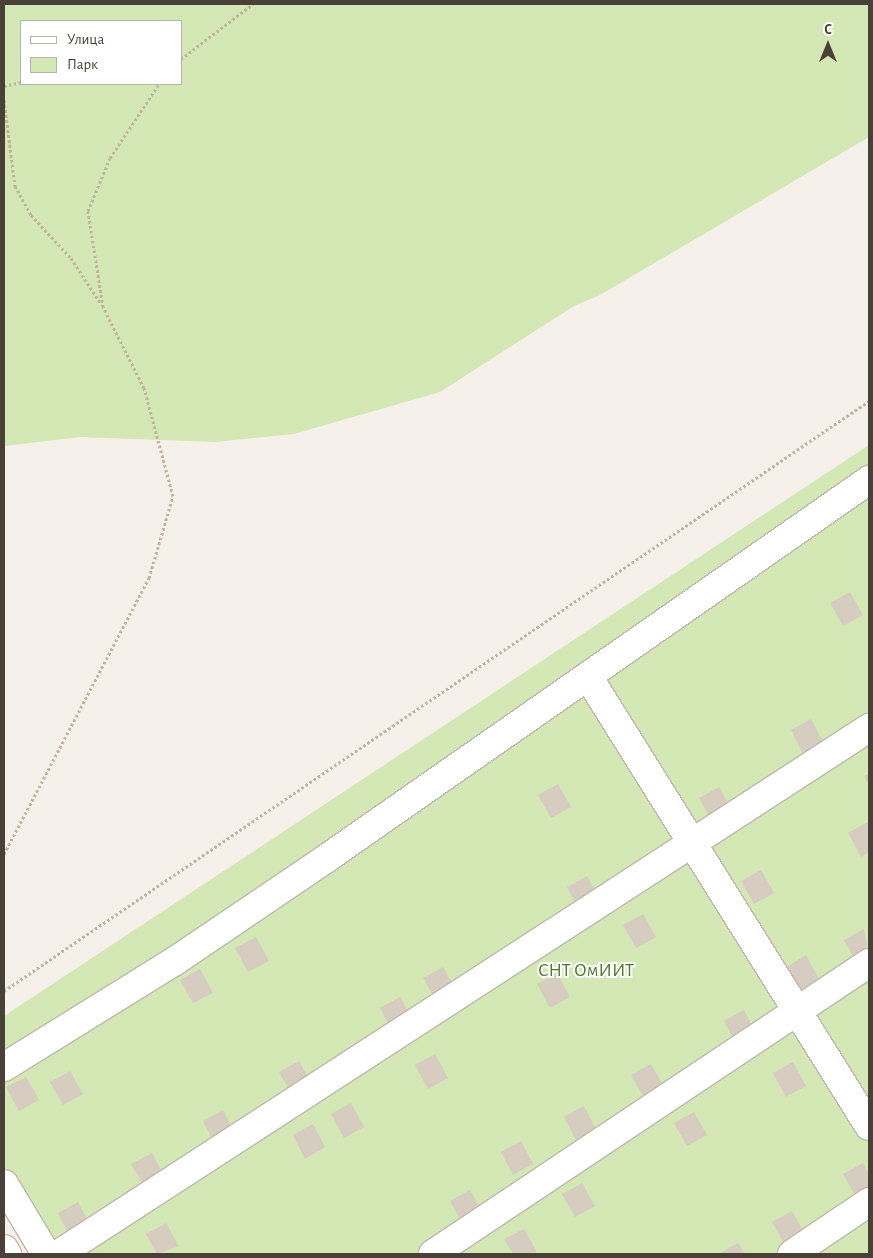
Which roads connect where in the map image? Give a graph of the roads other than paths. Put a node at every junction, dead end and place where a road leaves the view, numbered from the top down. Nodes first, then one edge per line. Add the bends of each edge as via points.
1 (869, 480) edge
2 (590, 678) junction
3 (869, 728) edge
4 (694, 844) junction
5 (869, 963) edge
6 (798, 1011) junction
7 (4, 1067) edge
8 (869, 1126) edge
9 (4, 1184) edge
10 (869, 1202) edge
11 (4, 1249) edge
12 (7, 1254) edge
13 (46, 1254) edge
14 (59, 1254) edge
15 (433, 1254) edge
16 (792, 1254) edge

1 - 2 street
2 - 4 street
2 - 7 street via 176,961
3 - 4 street
4 - 6 street
4 - 14 street
5 - 6 street
6 - 8 street
6 - 15 street
9 - 13 street
10 - 16 street
11 - 12 street

